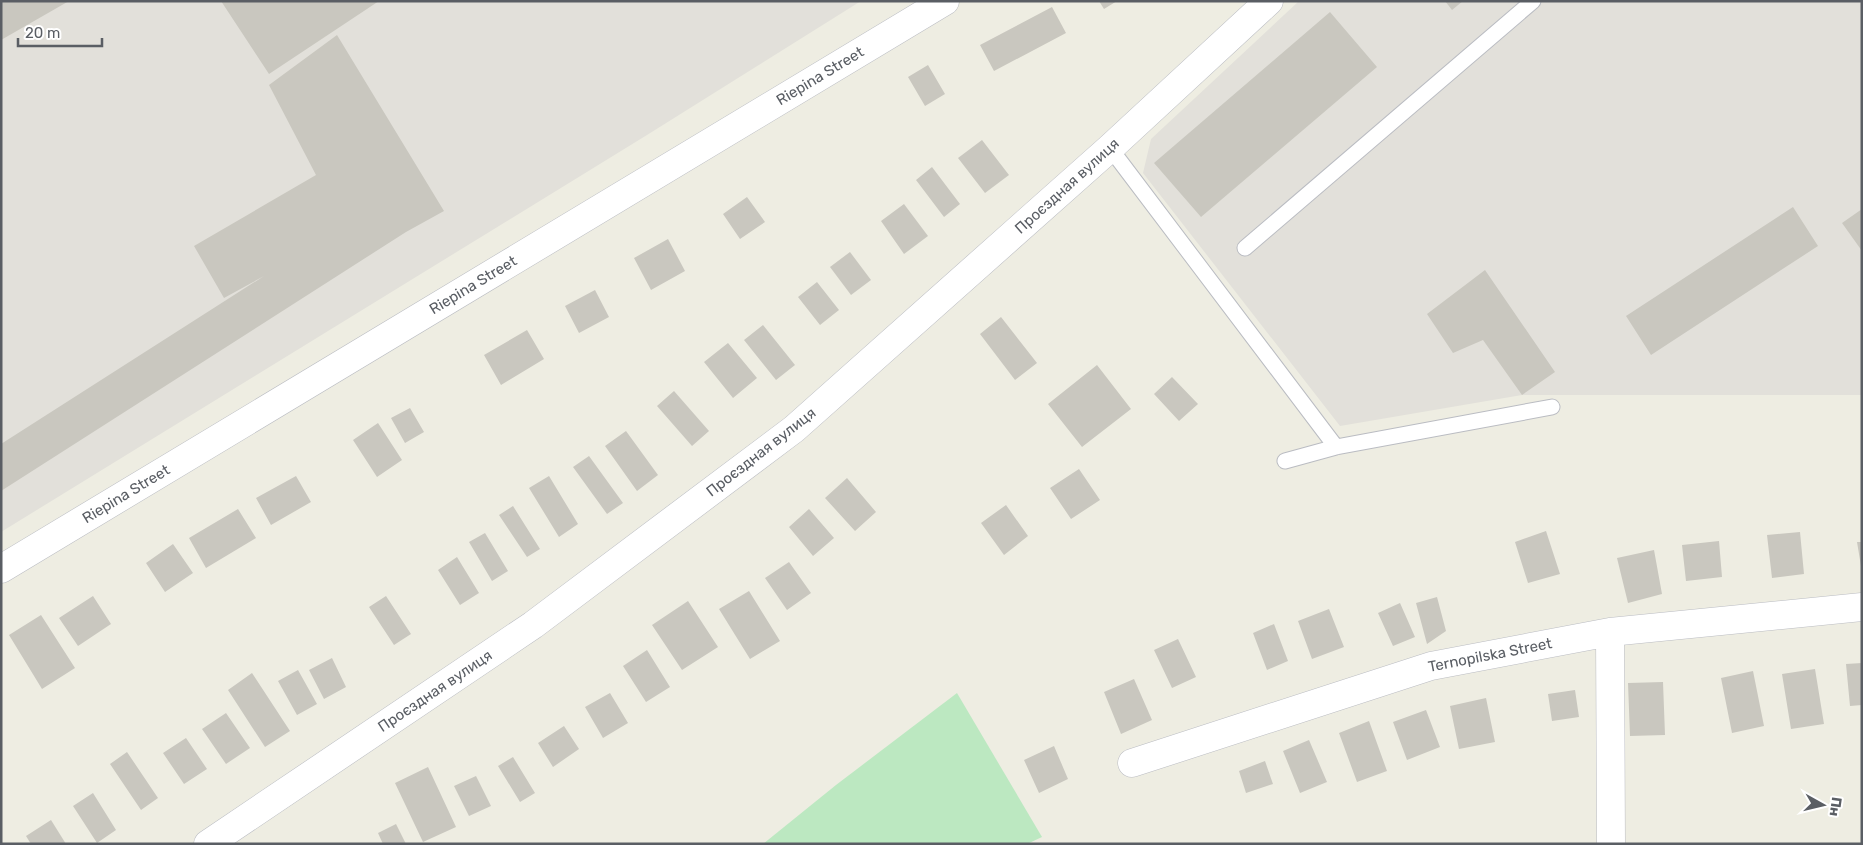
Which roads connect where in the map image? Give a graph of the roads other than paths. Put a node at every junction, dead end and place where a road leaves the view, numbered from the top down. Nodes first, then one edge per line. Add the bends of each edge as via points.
1 (944, 1) edge
2 (1269, 1) edge
3 (1533, 1) edge
4 (1110, 148) junction
5 (1245, 248) dead end
6 (1552, 407) dead end
7 (1336, 447) junction
8 (1285, 460) dead end
9 (1, 570) edge
10 (1862, 607) edge
11 (1610, 632) junction
12 (1132, 763) dead end
13 (208, 844) edge
14 (1610, 844) edge

1 - 9 street, Riepina Street
2 - 4 street, Проєздная вулиця
3 - 5 lane
4 - 7 lane
4 - 13 street, Проєздная вулиця via 794,429 533,625
6 - 7 lane
7 - 8 lane
10 - 11 street, Ternopilska Street
11 - 12 street, Ternopilska Street via 1431,666
11 - 14 street

